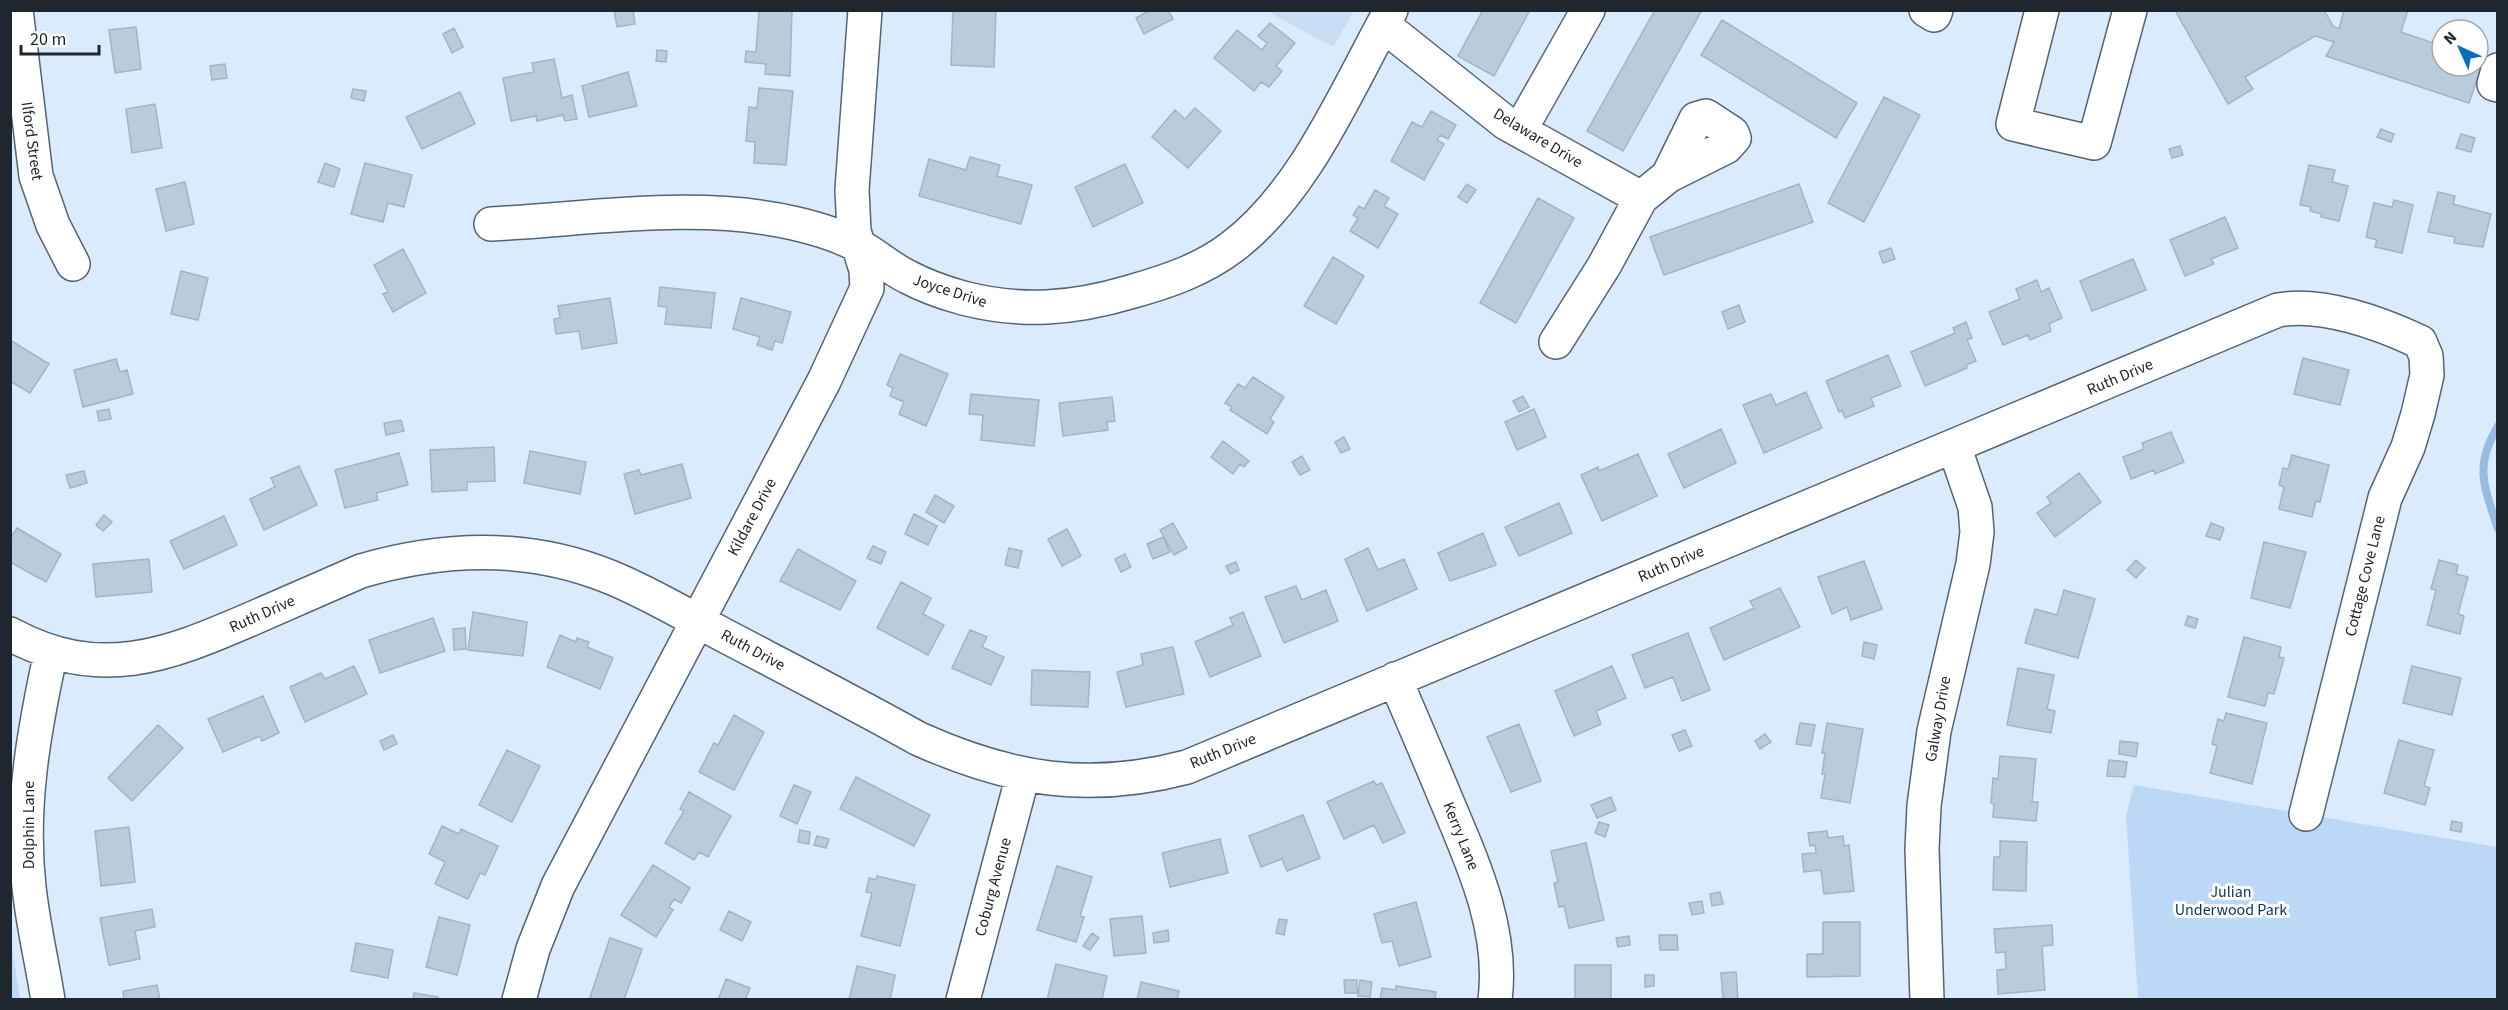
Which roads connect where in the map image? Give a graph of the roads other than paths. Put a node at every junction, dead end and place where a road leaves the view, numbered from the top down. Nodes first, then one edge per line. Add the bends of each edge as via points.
1 (16, 10) edge
2 (865, 10) edge
3 (1588, 10) edge
4 (1926, 10) edge
5 (1936, 10) edge
6 (2042, 10) edge
7 (2128, 11) edge
8 (1387, 18) edge
9 (2498, 70) edge
10 (2498, 85) edge
11 (19, 114) edge
12 (1520, 130) junction
13 (1668, 176) dead end
14 (1641, 198) junction
15 (491, 224) dead end
16 (858, 245) junction
17 (73, 264) dead end
18 (1556, 342) dead end
19 (2420, 342) joint
20 (1954, 446) junction
21 (697, 621) junction
22 (10, 634) edge
23 (51, 652) junction
24 (1395, 680) junction
25 (1023, 775) junction
26 (2306, 814) dead end
27 (48, 999) edge
28 (519, 999) edge
29 (963, 999) edge
30 (1495, 999) edge
31 (1927, 999) edge

1 - 11 street, Ilford Street
2 - 16 street, Kildare Drive via 852,190
3 - 12 street
4 - 5 street via 1934,15
6 - 7 street via 2013,124 2094,142
8 - 12 street, Delaware Drive via 1506,123
8 - 16 street, Joyce Drive via 1305,164 1271,212 1231,249 1202,266 1096,303 1022,309 959,297 918,281
9 - 10 street via 2494,84
11 - 17 street, Ilford Street via 42,197
12 - 14 street, Delaware Drive
13 - 14 street
14 - 18 street
15 - 16 street, Joyce Drive via 718,213 793,223
16 - 21 street, Kildare Drive via 867,288 857,314
19 - 20 street, Ruth Drive via 2322,309 2278,310
19 - 26 street, Cottage Cove Lane via 2427,375 2418,414 2385,498
20 - 24 street, Ruth Drive
20 - 31 street, Galway Drive via 1975,507 1977,532 1934,731 1924,806
21 - 23 street, Ruth Drive via 610,577 577,566 537,557 461,552 424,555 361,571 161,655 88,660
21 - 25 street, Ruth Drive via 919,739 967,760
21 - 28 street, Kildare Drive via 558,886 533,949
22 - 23 street, Ruth Drive
23 - 27 street, Dolphin Lane via 33,736 26,827 29,886
24 - 25 street, Ruth Drive via 1161,774 1078,782
24 - 30 street, Kerry Lane via 1486,900 1493,941
25 - 29 street, Coburg Avenue

